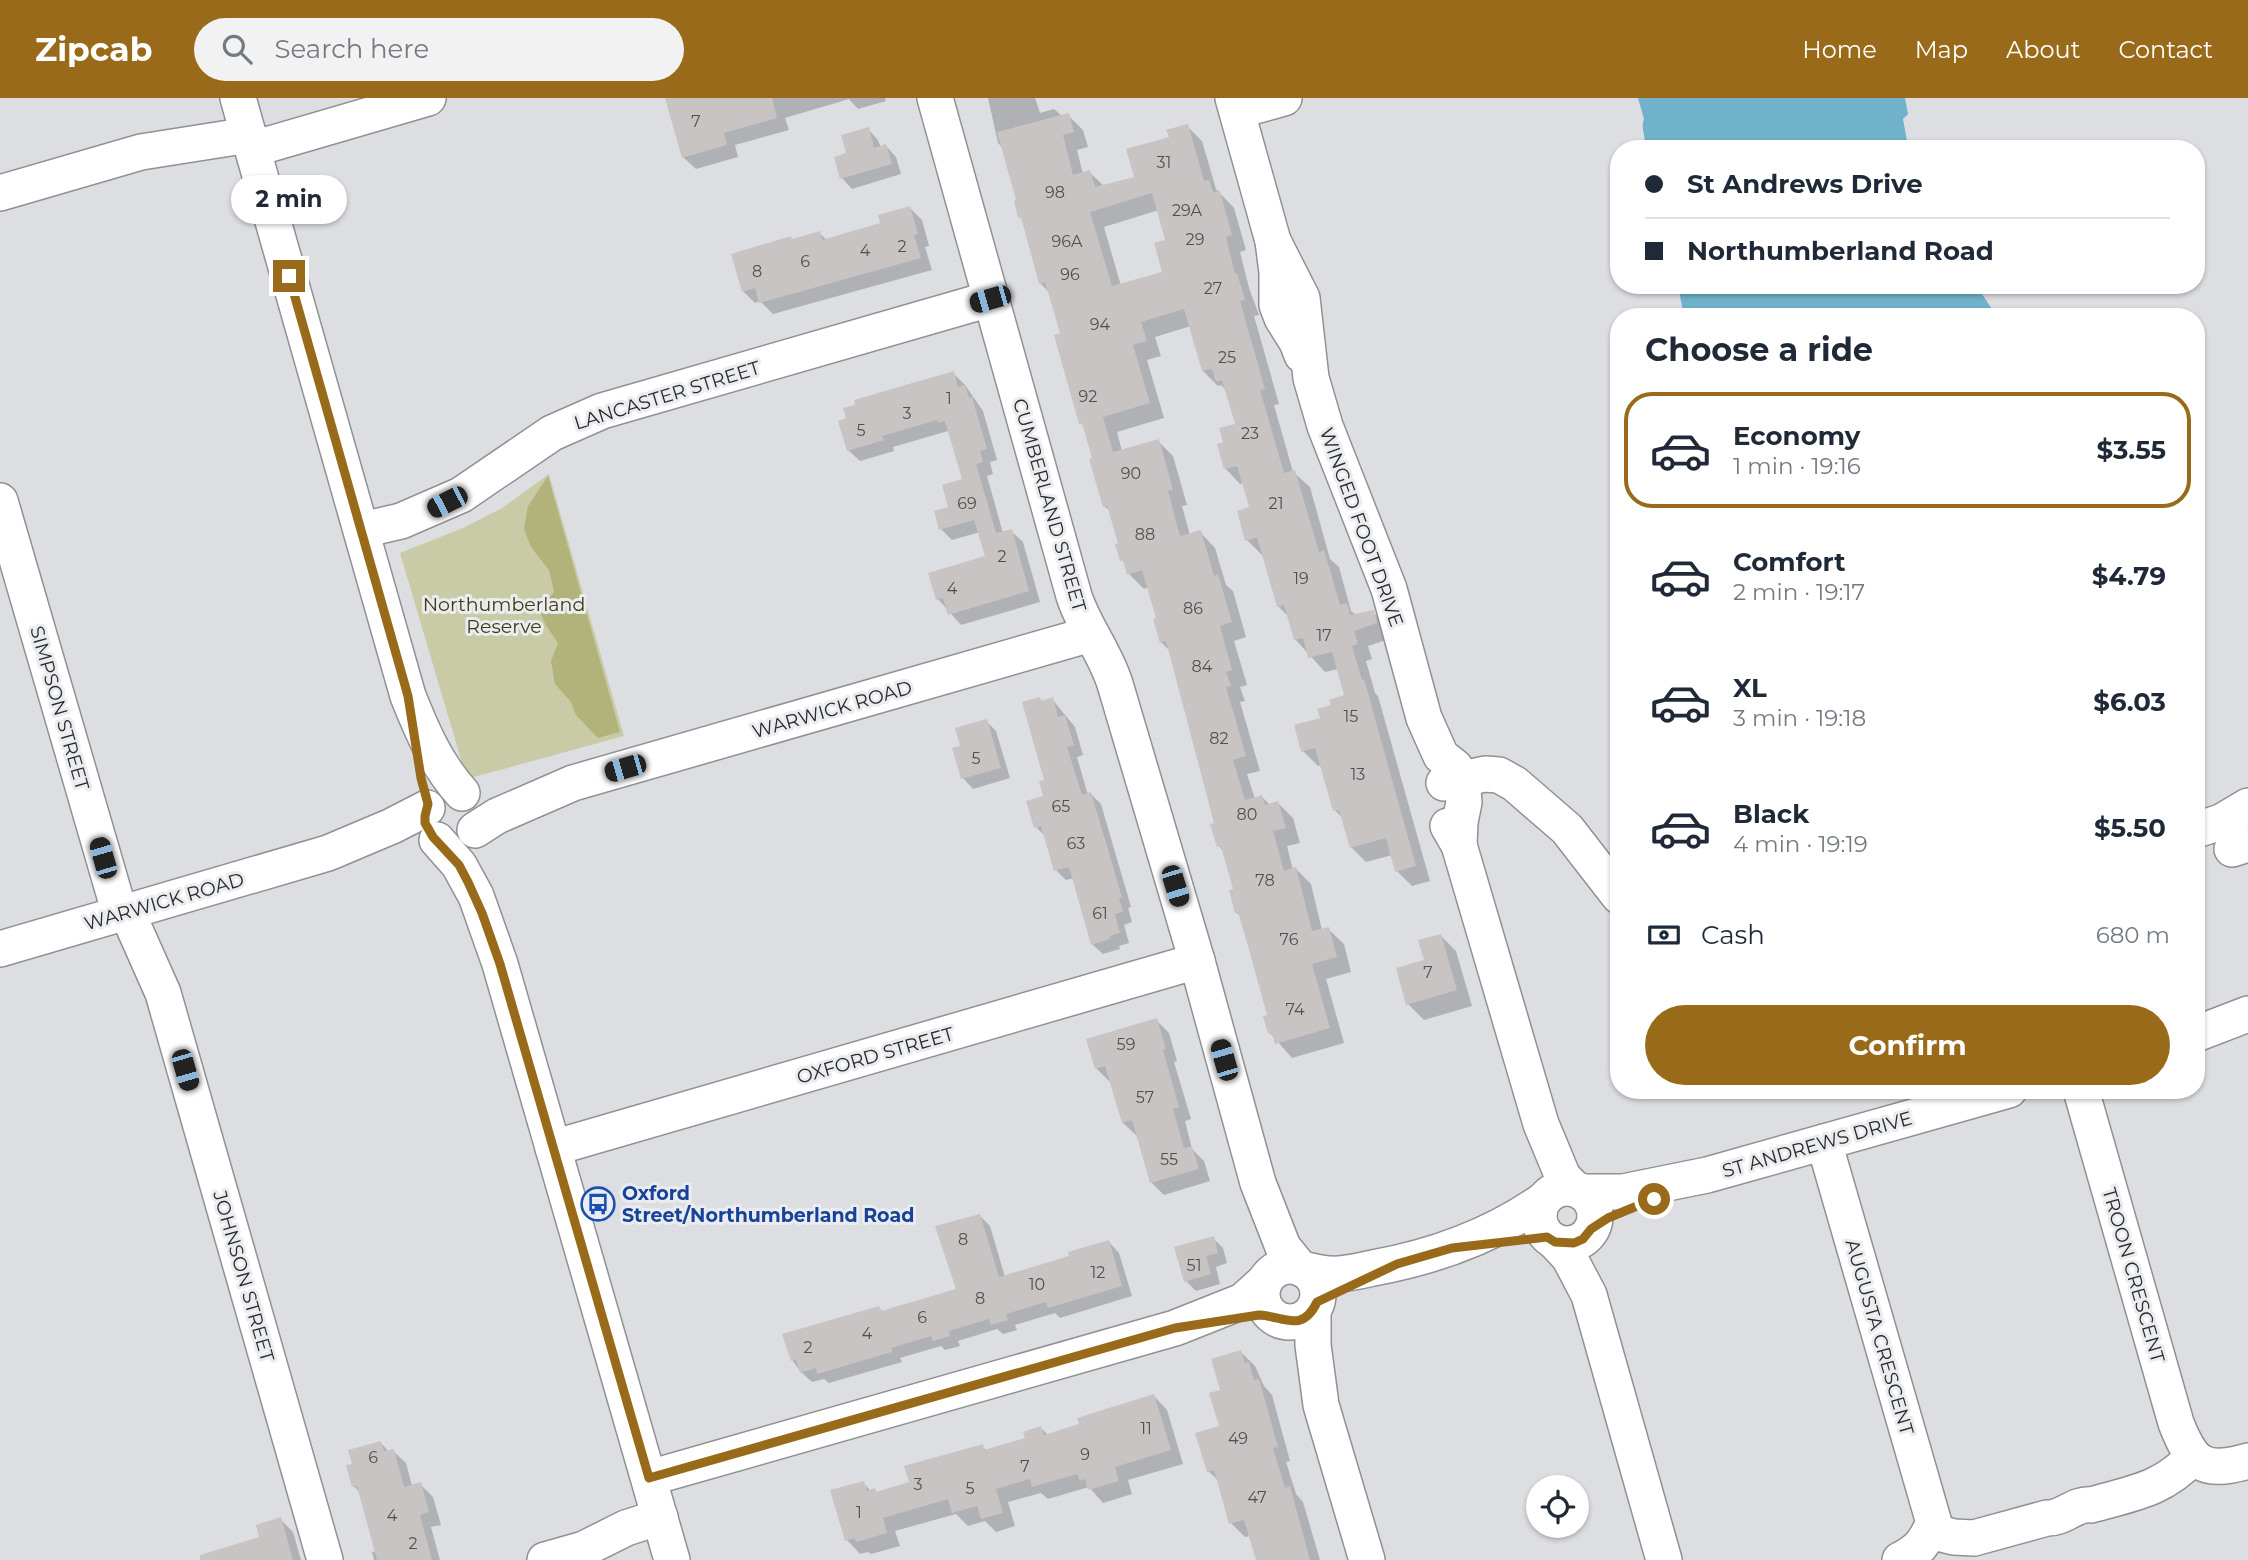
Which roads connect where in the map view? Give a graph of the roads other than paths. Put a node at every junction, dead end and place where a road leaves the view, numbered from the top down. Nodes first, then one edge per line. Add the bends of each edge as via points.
1 (428, 98) edge
2 (1284, 98) edge
3 (936, 100) edge
4 (1235, 104) edge
5 (245, 122) edge
6 (0, 193) edge
7 (990, 299) junction
8 (0, 501) edge
9 (362, 530) junction
10 (1091, 634) junction
11 (408, 696) junction
12 (1453, 782) junction
13 (573, 783) junction
14 (463, 793) junction
15 (2248, 806) edge
16 (431, 822) junction
17 (2205, 827) edge
18 (474, 831) junction
19 (1610, 884) edge
20 (132, 910) junction
21 (0, 949) edge
22 (1197, 961) junction
23 (500, 964) junction
24 (2248, 1014) edge
25 (2248, 1025) edge
26 (2205, 1032) edge
27 (2205, 1032) edge
28 (1977, 1099) edge
29 (2084, 1099) edge
30 (1824, 1142) junction
31 (553, 1148) junction
32 (1707, 1175) junction
33 (1561, 1195) junction
34 (1570, 1235) junction
35 (1452, 1248) junction
36 (1397, 1264) junction
37 (1284, 1274) junction
38 (1315, 1306) junction
39 (1277, 1318) junction
40 (1175, 1328) junction
41 (1321, 1405) junction
42 (2193, 1457) junction
43 (2248, 1461) edge
44 (649, 1478) junction
45 (1930, 1531) junction
46 (666, 1538) edge
47 (325, 1560) edge
48 (545, 1560) edge
49 (1367, 1560) edge
50 (1664, 1560) edge
51 (1900, 1560) edge

1 - 5 street
2 - 4 street
3 - 7 street, CUMBERLAND STREET
4 - 12 street, WINGED FOOT DRIVE via 1273,241 1302,298 1311,378 1334,454 1389,589 1424,718 1441,756 1455,767
5 - 6 street via 210,122 141,152
5 - 9 street
7 - 9 street, LANCASTER STREET via 602,411 552,433 452,499 401,521
7 - 10 street, CUMBERLAND STREET via 1074,596
8 - 20 street, SIMPSON STREET
9 - 11 street
10 - 13 street, WARWICK ROAD
10 - 22 street, CUMBERLAND STREET via 1115,684
11 - 14 street via 436,759
11 - 16 street
12 - 19 street via 1485,774 1515,784 1567,829
12 - 33 street via 1464,802 1460,845 1541,1124 1547,1174
13 - 14 street, WARWICK ROAD via 497,794
13 - 18 street, WARWICK ROAD
14 - 16 street, WARWICK ROAD via 446,791 433,798
14 - 18 street via 476,806
15 - 17 street
16 - 18 street, WARWICK ROAD via 444,844 461,843
16 - 20 street, WARWICK ROAD via 378,849 328,853
16 - 23 street via 475,896
18 - 23 street
20 - 21 street, WARWICK ROAD
20 - 47 street, JOHNSON STREET via 163,993
22 - 31 street, OXFORD STREET
22 - 37 street, CUMBERLAND STREET via 1258,1183 1267,1241
23 - 31 street
24 - 26 street
25 - 27 street
28 - 30 street, ST ANDREWS DRIVE
29 - 42 street, TROON CRESCENT via 2176,1423
30 - 32 street, ST ANDREWS DRIVE
30 - 45 street, AUGUSTA CRESCENT via 1934,1523
31 - 44 street
32 - 33 street, ST ANDREWS DRIVE via 1623,1192
32 - 34 street, ST ANDREWS DRIVE
33 - 34 street via 1539,1210 1539,1220
33 - 34 street via 1593,1206 1595,1215
33 - 35 street, ST ANDREWS DRIVE
34 - 35 street, ST ANDREWS DRIVE
34 - 50 street via 1585,1264 1588,1295
35 - 36 street, ST ANDREWS DRIVE
36 - 37 street, ST ANDREWS DRIVE via 1332,1274
36 - 38 street, ST ANDREWS DRIVE
37 - 38 street via 1316,1283
37 - 39 street via 1262,1296 1267,1310
37 - 40 street via 1244,1301
38 - 39 street via 1299,1321
38 - 41 street via 1313,1345
39 - 40 street via 1259,1315
39 - 41 street
40 - 44 street
41 - 49 street
42 - 43 street via 2218,1467
42 - 45 street via 2157,1486 2085,1504 2054,1518 1974,1538
44 - 46 street
45 - 51 street via 1922,1546
46 - 48 street via 584,1549

